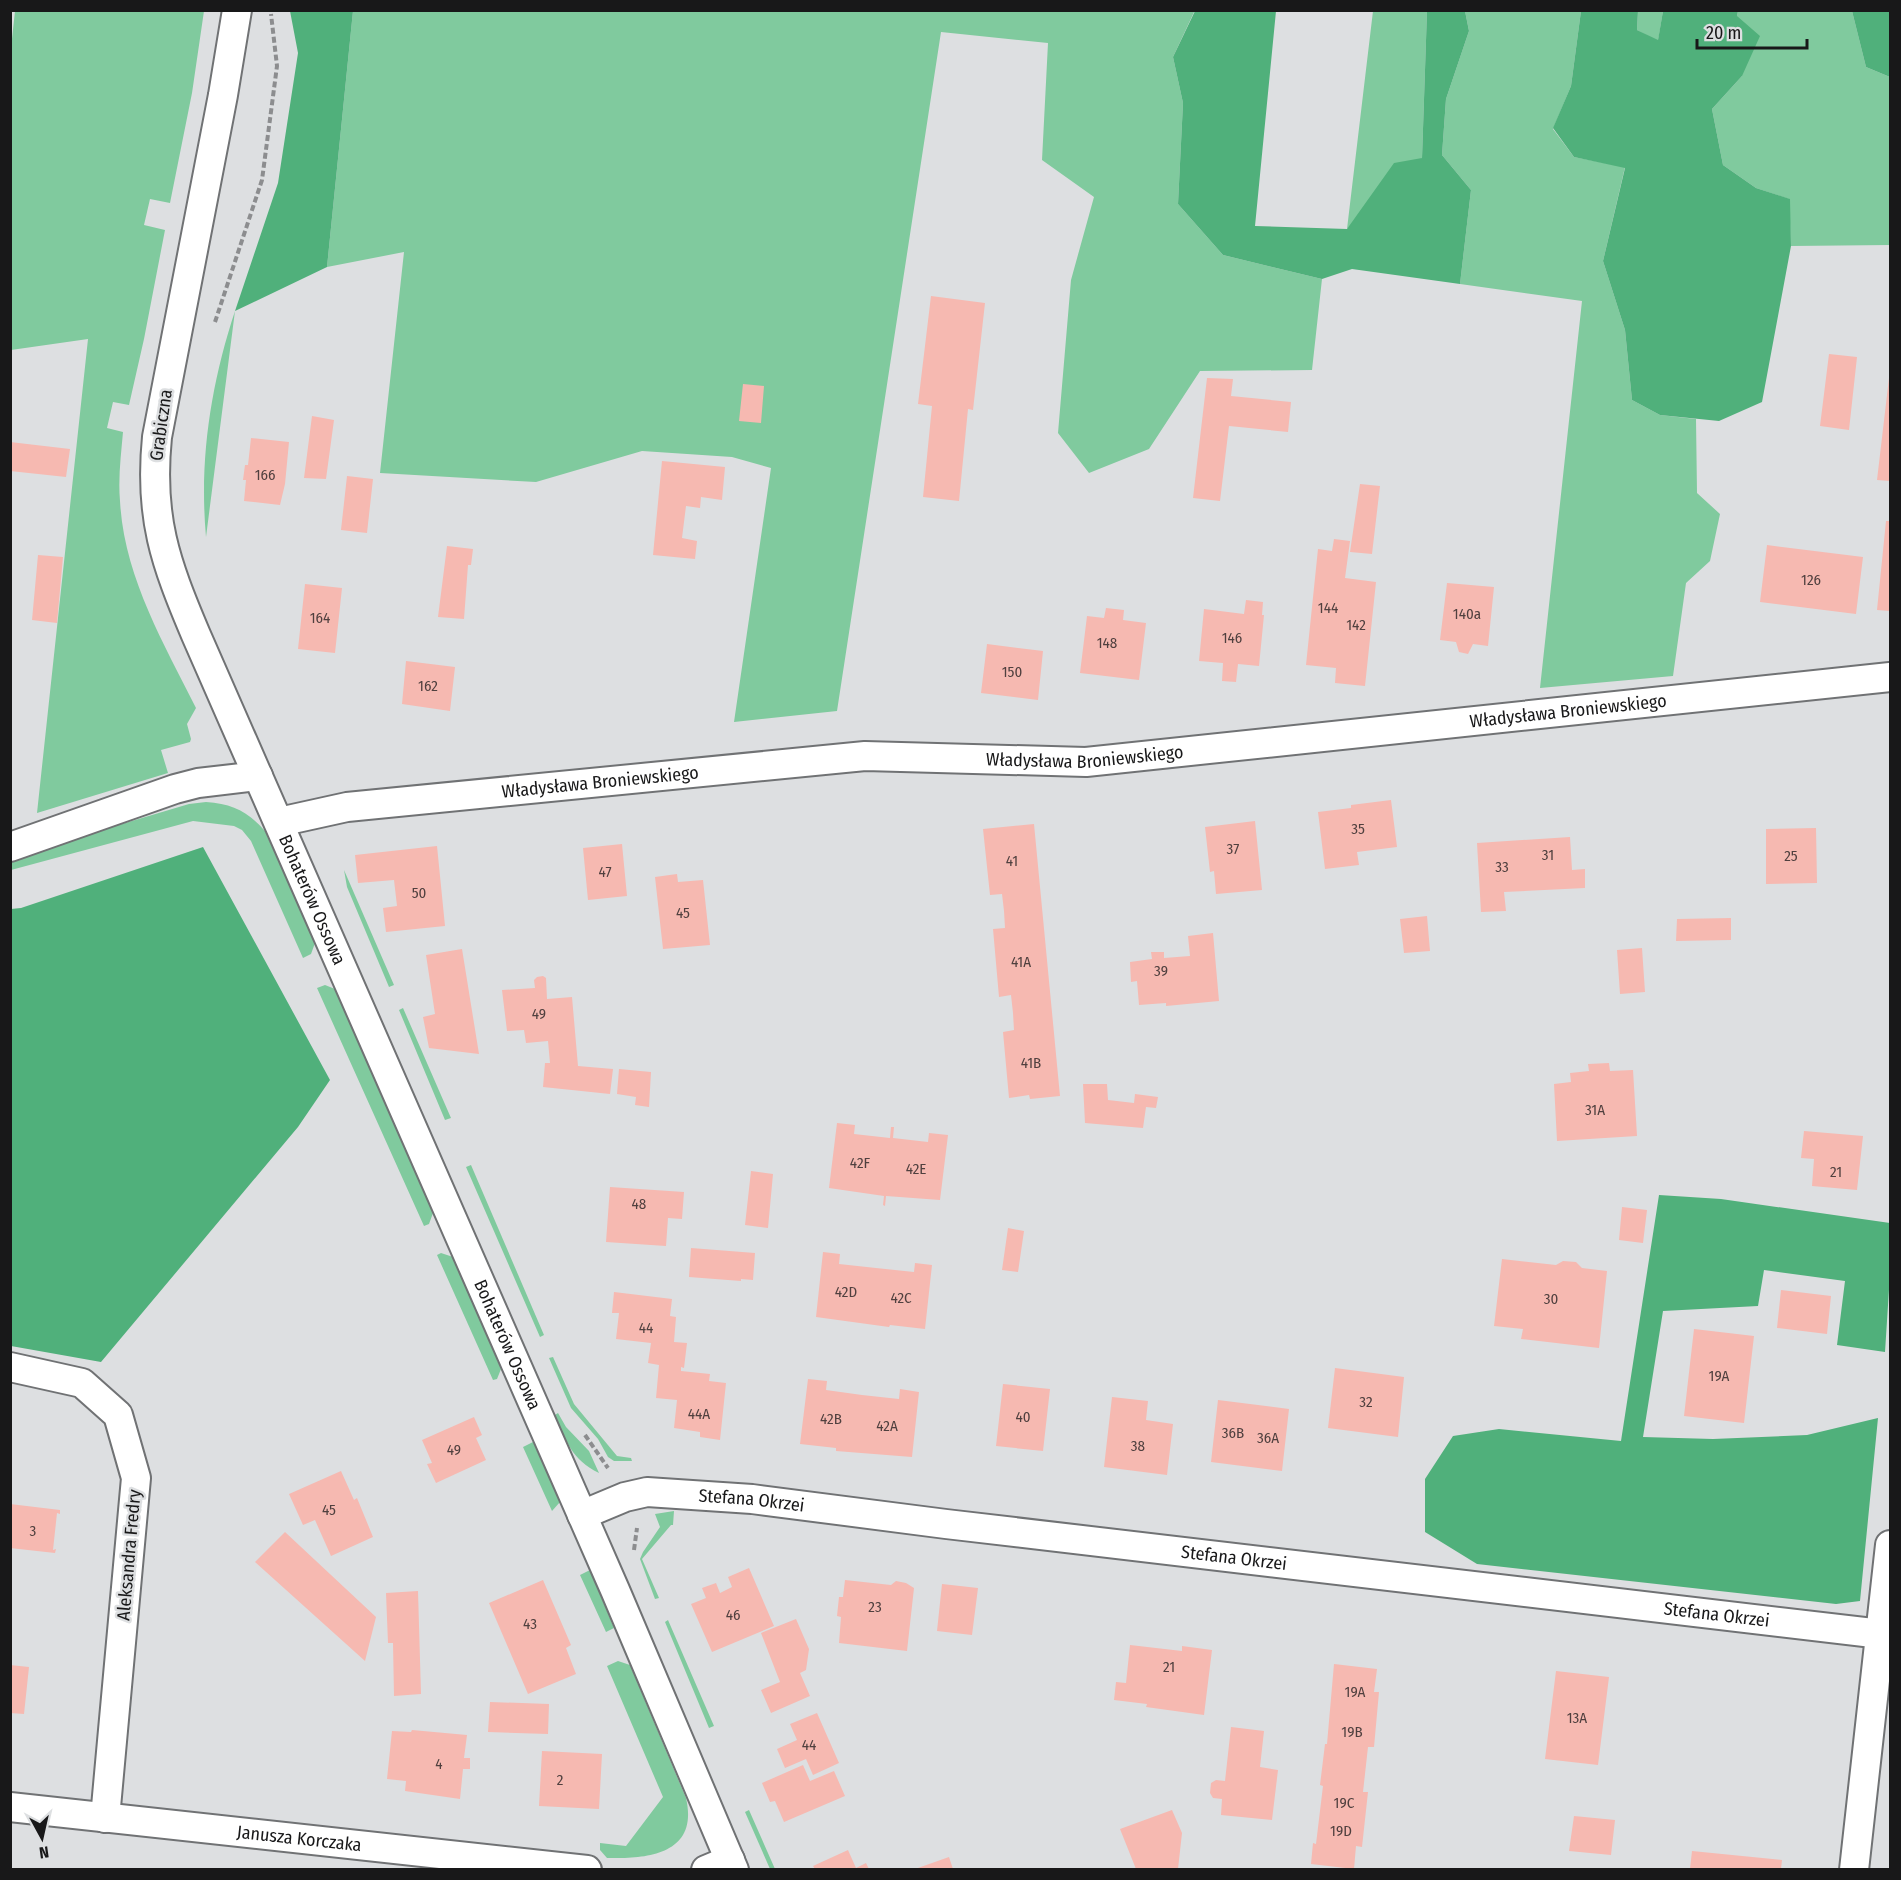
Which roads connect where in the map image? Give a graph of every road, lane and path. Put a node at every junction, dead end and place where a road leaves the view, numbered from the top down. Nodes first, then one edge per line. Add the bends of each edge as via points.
1 (237, 10) edge
2 (271, 10) edge
3 (215, 323) dead end
4 (1890, 677) edge
5 (258, 776) junction
6 (279, 822) junction
7 (10, 847) edge
8 (10, 1367) edge
9 (582, 1515) junction
10 (1890, 1545) edge
11 (1886, 1635) edge
12 (10, 1807) edge
13 (105, 1818) junction
14 (723, 1866) edge
15 (587, 1869) edge
16 (1854, 1869) edge

1 - 5 street, Grabiczna via 159,425 154,494 157,523 172,575
2 - 3 path via 277,66 262,180
4 - 6 street, Władysława Broniewskiego via 1086,762 853,757 347,807
5 - 6 street, Grabiczna
5 - 7 street via 175,789
6 - 9 street, Bohaterów Ossowa
8 - 13 street, Aleksandra Fredry via 82,1383 118,1415 136,1478
9 - 11 street, Stefana Okrzei via 646,1492 752,1499
9 - 14 street, Bohaterów Ossowa
10 - 11 street
11 - 16 street
12 - 13 street, Janusza Korczaka
13 - 15 street, Janusza Korczaka

